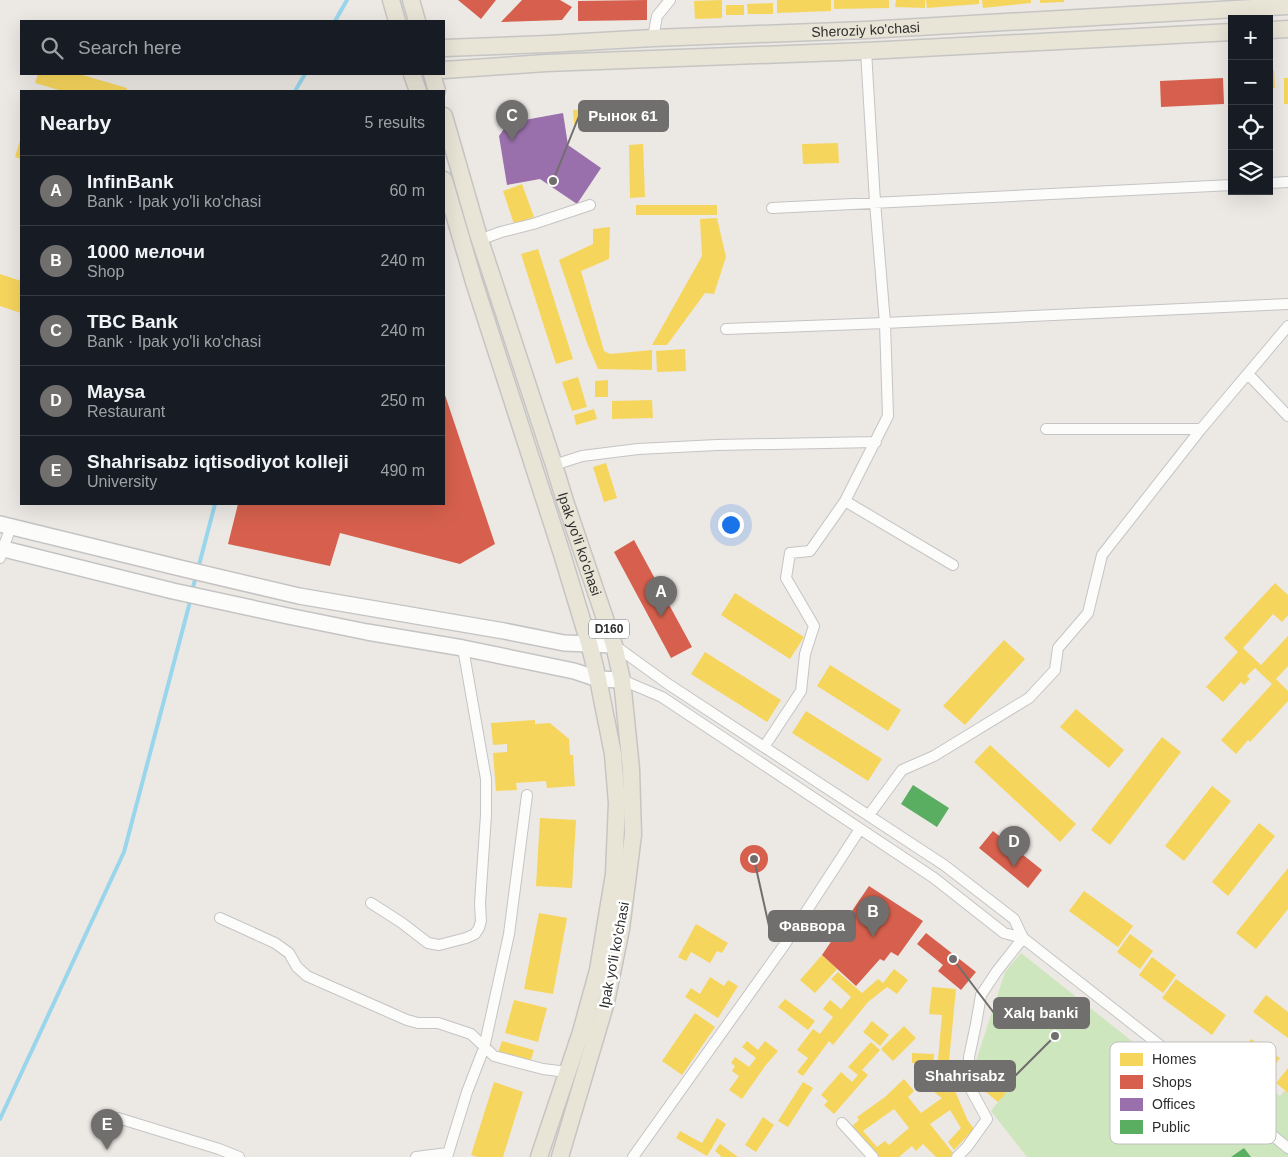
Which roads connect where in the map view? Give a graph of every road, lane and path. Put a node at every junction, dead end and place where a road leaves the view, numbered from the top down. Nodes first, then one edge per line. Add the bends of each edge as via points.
1 (391, 0) edge
2 (411, 0) edge
3 (670, 0) edge
4 (1288, 6) edge
5 (397, 20) edge
6 (417, 20) edge
7 (1288, 28) edge
8 (1273, 30) edge
9 (1228, 32) edge
10 (653, 38) junction
11 (445, 48) edge
12 (866, 51) junction
13 (445, 70) edge
14 (412, 75) edge
15 (432, 75) edge
16 (418, 90) edge
17 (437, 90) edge
18 (445, 119) edge
19 (1288, 182) edge
20 (445, 183) edge
21 (1273, 183) edge
22 (1228, 185) edge
23 (875, 202) junction
24 (590, 205) dead end
25 (772, 208) dead end
26 (480, 240) junction
27 (1288, 304) edge
28 (885, 323) junction
29 (1288, 326) edge
30 (726, 329) dead end
31 (1248, 374) junction
32 (1288, 416) edge
33 (1046, 429) dead end
34 (1201, 430) junction
35 (876, 442) junction
36 (554, 465) junction
37 (846, 501) junction
38 (6, 525) edge
39 (1, 552) edge
40 (953, 565) dead end
41 (589, 643) junction
42 (614, 645) junction
43 (463, 648) junction
44 (598, 679) junction
45 (622, 680) junction
46 (764, 746) junction
47 (527, 795) dead end
48 (869, 815) junction
49 (860, 829) junction
50 (371, 903) dead end
51 (220, 918) dead end
52 (1023, 938) junction
53 (1155, 1042) edge
54 (484, 1048) junction
55 (568, 1072) junction
56 (118, 1118) dead end
57 (842, 1123) dead end
58 (1276, 1138) edge
59 (1288, 1148) edge
60 (448, 1155) edge
61 (239, 1157) edge
62 (416, 1157) edge
63 (539, 1157) edge
64 (560, 1157) edge
65 (633, 1157) edge
66 (873, 1157) edge
67 (957, 1157) edge

1 - 5 main road
2 - 6 main road
3 - 10 street via 657,16
4 - 10 main road, Sheroziy ko'chasi via 866,30
7 - 8 main road
9 - 12 main road, Sheroziy ko'chasi
10 - 11 main road, Sheroziy ko'chasi
12 - 13 main road, Sheroziy ko'chasi
12 - 23 street
14 - 16 main road
15 - 17 main road
18 - 26 main road, Ipak yo'li ko'chasi / D160
19 - 21 street
20 - 41 main road, Ipak yo'li ko'chasi / D160
22 - 23 street
23 - 25 street
23 - 28 street
24 - 26 street
26 - 36 main road, Ipak yo'li ko'chasi / D160
27 - 28 street
28 - 30 street
28 - 35 street via 888,416
29 - 31 street
31 - 32 street
31 - 34 street
33 - 34 street
34 - 48 street via 1102,555 1088,613 1058,648 1055,670 1029,698 934,756 902,770
35 - 36 street via 638,449 582,456
35 - 37 street
36 - 42 main road, Ipak yo'li ko'chasi / D160
37 - 40 street
37 - 46 street via 810,551 790,553 786,578 814,626 805,654 802,692
38 - 39 street
38 - 41 main road via 299,596 564,643
39 - 43 main road via 357,630
41 - 42 main road
41 - 44 main road, Ipak yo'li ko'chasi / D160
42 - 45 main road, Ipak yo'li ko'chasi / D160
42 - 46 street
43 - 44 main road
43 - 50 street via 486,778 479,928 466,938 439,945 428,943
44 - 45 main road
44 - 55 main road, Ipak yo'li ko'chasi / D160 via 613,754 617,803 614,874 598,970
45 - 49 street via 662,697
45 - 64 main road, Ipak yo'li ko'chasi / D160 via 631,769 632,835 621,929 606,1002
46 - 48 street
47 - 54 street via 510,934
48 - 52 street via 944,865 1014,919
49 - 52 street via 934,878 1004,932
49 - 65 street via 785,944
51 - 54 street via 275,943 307,976 407,1020 438,1023 471,1034
52 - 53 street
52 - 67 street via 981,995 968,1057 969,1086 987,1119
54 - 55 street via 494,1056
54 - 60 street
55 - 63 main road, Ipak yo'li ko'chasi / D160
56 - 61 street
57 - 66 street
58 - 59 street
60 - 62 street

